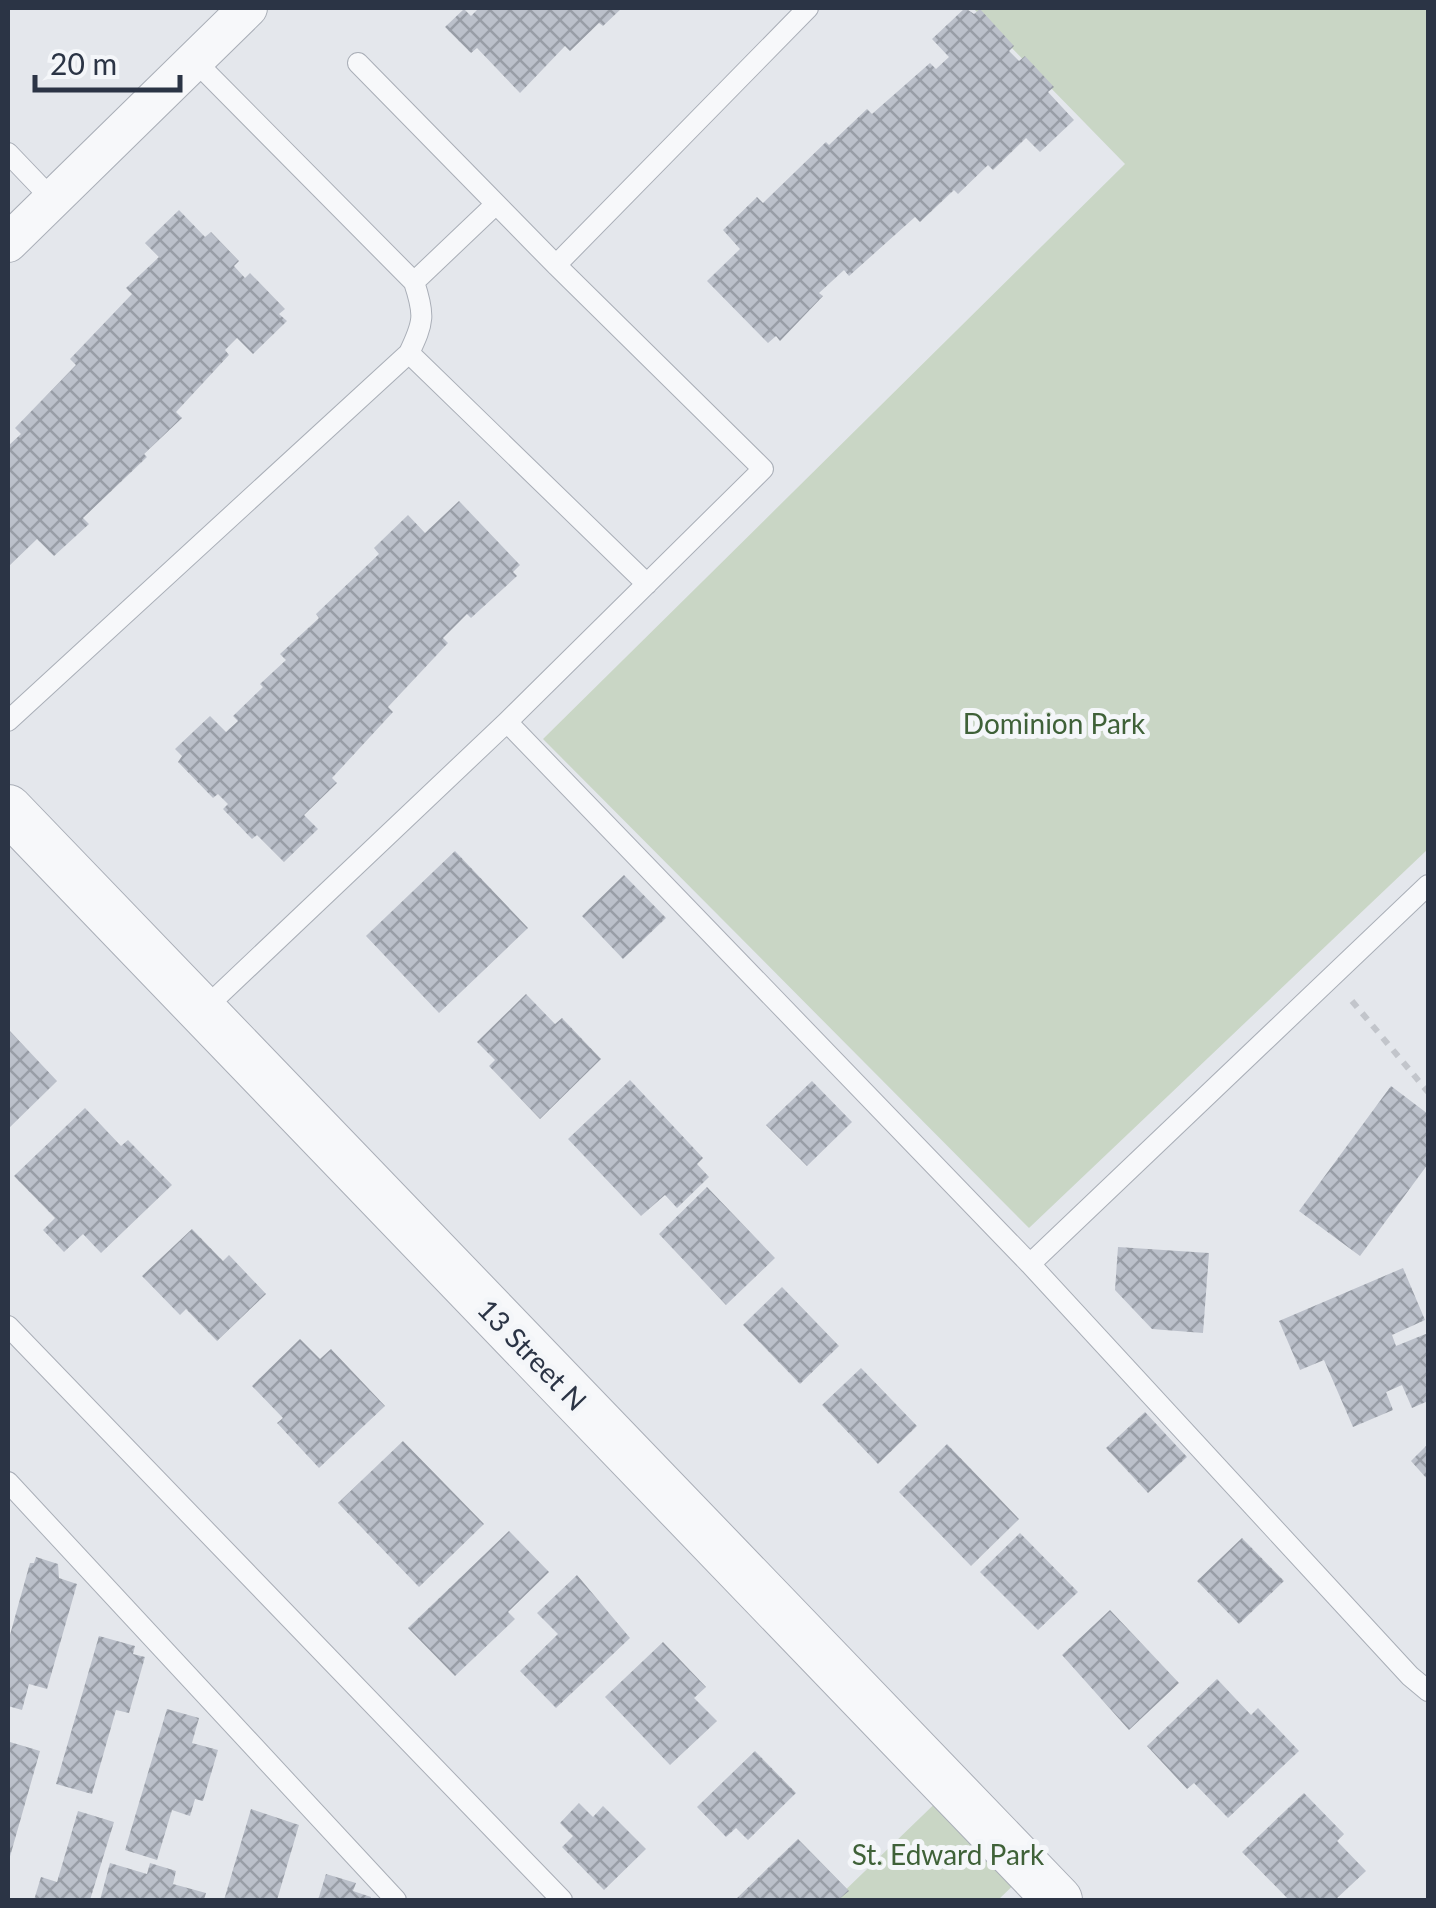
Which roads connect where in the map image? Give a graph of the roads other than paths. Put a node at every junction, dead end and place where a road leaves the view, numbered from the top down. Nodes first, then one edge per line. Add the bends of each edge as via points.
1 (248, 8) edge
2 (808, 8) edge
3 (194, 60) junction
4 (358, 63) dead end
5 (8, 153) edge
6 (52, 200) junction
7 (496, 204) junction
8 (8, 243) edge
9 (556, 265) junction
10 (414, 282) junction
11 (408, 353) junction
12 (647, 584) junction
13 (8, 721) edge
14 (507, 722) junction
15 (8, 809) edge
16 (1428, 884) edge
17 (202, 1011) junction
18 (1030, 1264) junction
19 (8, 1326) edge
20 (8, 1482) edge
21 (1428, 1691) edge
22 (396, 1900) edge
23 (562, 1900) edge
24 (1058, 1900) edge

1 - 3 street
2 - 9 lane
3 - 6 street
3 - 10 lane
4 - 7 lane
5 - 6 lane
6 - 8 street
7 - 9 lane
7 - 10 lane
9 - 12 lane via 764,469
10 - 11 lane via 423,323
11 - 12 lane
11 - 13 lane
12 - 14 lane
14 - 17 lane
14 - 18 lane
15 - 17 street, 13 Street N
16 - 18 lane
17 - 24 street, 13 Street N
18 - 21 lane
19 - 23 lane
20 - 22 lane

